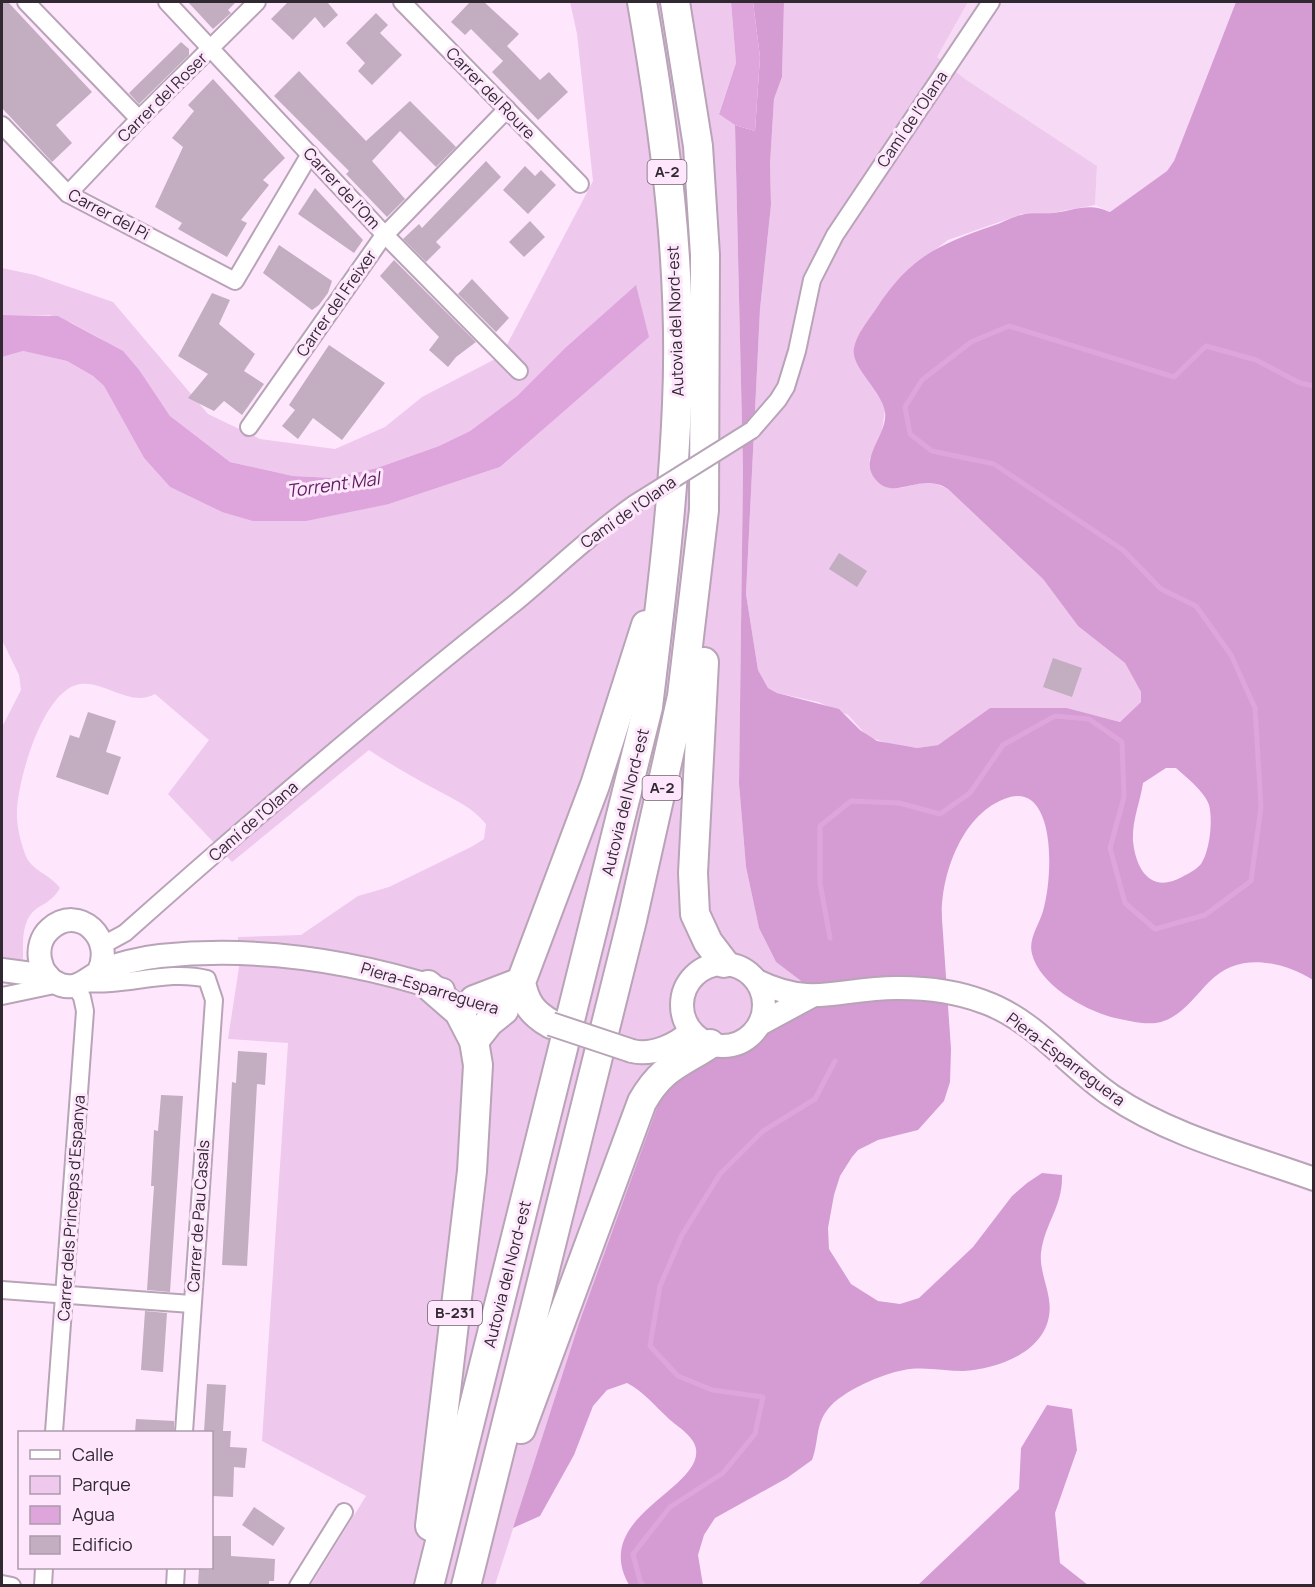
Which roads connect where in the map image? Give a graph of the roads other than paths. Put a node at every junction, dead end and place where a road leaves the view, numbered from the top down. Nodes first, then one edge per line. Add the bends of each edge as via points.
1 (26, 2) edge
2 (167, 2) edge
3 (257, 2) edge
4 (402, 2) edge
5 (642, 2) edge
6 (675, 2) edge
7 (991, 2) edge
8 (212, 49) junction
9 (507, 109) junction
10 (138, 119) junction
11 (2, 125) edge
12 (310, 154) junction
13 (580, 184) dead end
14 (68, 194) junction
15 (385, 235) junction
16 (519, 371) dead end
17 (249, 427) dead end
18 (705, 510) junction
19 (663, 585) junction
20 (103, 946) junction
21 (39, 950) junction
22 (158, 957) junction
23 (724, 963) junction
24 (5, 970) edge
25 (73, 981) junction
26 (757, 981) junction
27 (521, 982) junction
28 (428, 985) junction
29 (2, 996) edge
30 (810, 997) junction
31 (474, 1000) junction
32 (504, 1010) junction
33 (542, 1021) junction
34 (760, 1024) junction
35 (700, 1038) junction
36 (474, 1041) junction
37 (1314, 1179) edge
38 (2, 1290) edge
39 (64, 1293) junction
40 (191, 1304) junction
41 (54, 1431) edge
42 (184, 1431) edge
43 (344, 1512) dead end
44 (473, 1557) junction
45 (44, 1569) edge
46 (176, 1569) edge
47 (2, 1584) edge
48 (12, 1586) edge
49 (43, 1586) edge
50 (175, 1586) edge
51 (298, 1586) edge
52 (427, 1586) edge
53 (466, 1586) edge

1 - 10 street
2 - 8 street, Carrer de l'Om
3 - 8 street, Carrer del Roser
4 - 9 street, Carrer del Roure
5 - 19 highway, Autovia del Nord-est / A-2 via 663,129 677,312 677,404
6 - 18 highway, Autovia del Nord-est / A-2 via 703,201
7 - 20 street, Camí de l'Olana, bridge via 835,235 812,280 786,387 752,430 602,526 523,596 382,708 125,933
8 - 10 street, Carrer del Roser
8 - 12 street, Carrer de l'Om
9 - 13 street, Carrer del Roure
9 - 15 street, Carrer del Freixer
10 - 14 street, Carrer del Roser
11 - 14 street, Carrer del Pi
12 - 14 street, Carrer del Pi via 235,280
12 - 15 street, Carrer de l'Om
15 - 16 street, Carrer de l'Om
15 - 17 street, Carrer del Freixer
18 - 23 highway via 709,581 693,873 695,914 708,942
18 - 44 highway, Autovia del Nord-est / A-2 via 682,696 632,920
19 - 27 highway via 642,633 595,784
19 - 52 highway, Autovia del Nord-est / A-2 via 648,707 635,764
20 - 21 main road, Piera-Esparreguera / B-231 via 94,930 70,921 50,928
20 - 22 main road, Piera-Esparreguera / B-231
20 - 25 main road via 102,965
21 - 24 main road, Piera-Esparreguera / B-231
21 - 25 main road via 40,962
22 - 25 main road, Piera-Esparreguera / B-231
22 - 28 main road, Piera-Esparreguera / B-231 via 234,953 302,956
23 - 26 main road, Piera-Esparreguera / B-231 via 738,966
23 - 35 main road via 699,971 683,993 683,1013
24 - 25 main road, Piera-Esparreguera / B-231
25 - 29 street
25 - 39 street, Carrer dels Princeps d'Espanya via 85,1011
25 - 40 street, Carrer de Pau Casals via 106,985 188,974 207,979 214,999
26 - 30 main road, Piera-Esparreguera / B-231 via 783,993
26 - 34 main road via 764,997
27 - 31 highway
27 - 33 highway via 525,1000
28 - 31 main road, Piera-Esparreguera / B-231
28 - 36 highway, B-231 via 459,1012
30 - 34 main road, Piera-Esparreguera / B-231
30 - 37 main road, Piera-Esparreguera / B-231 via 899,988 985,1002 1020,1021 1111,1096 1139,1112
31 - 32 main road, Piera-Esparreguera / B-231
32 - 33 main road, Piera-Esparreguera / B-231
32 - 36 highway
33 - 35 main road, Piera-Esparreguera / B-231, bridge via 647,1053
34 - 35 main road, Piera-Esparreguera / B-231 via 745,1040 734,1045
35 - 44 highway via 652,1085 642,1102
36 - 52 highway, B-231 via 478,1065 472,1171 432,1502
38 - 39 street
39 - 40 street
39 - 41 street, Carrer dels Princeps d'Espanya
40 - 42 street, Carrer de Pau Casals
43 - 51 street
44 - 53 highway, Autovia del Nord-est / A-2
45 - 49 street
46 - 50 street
47 - 48 street

